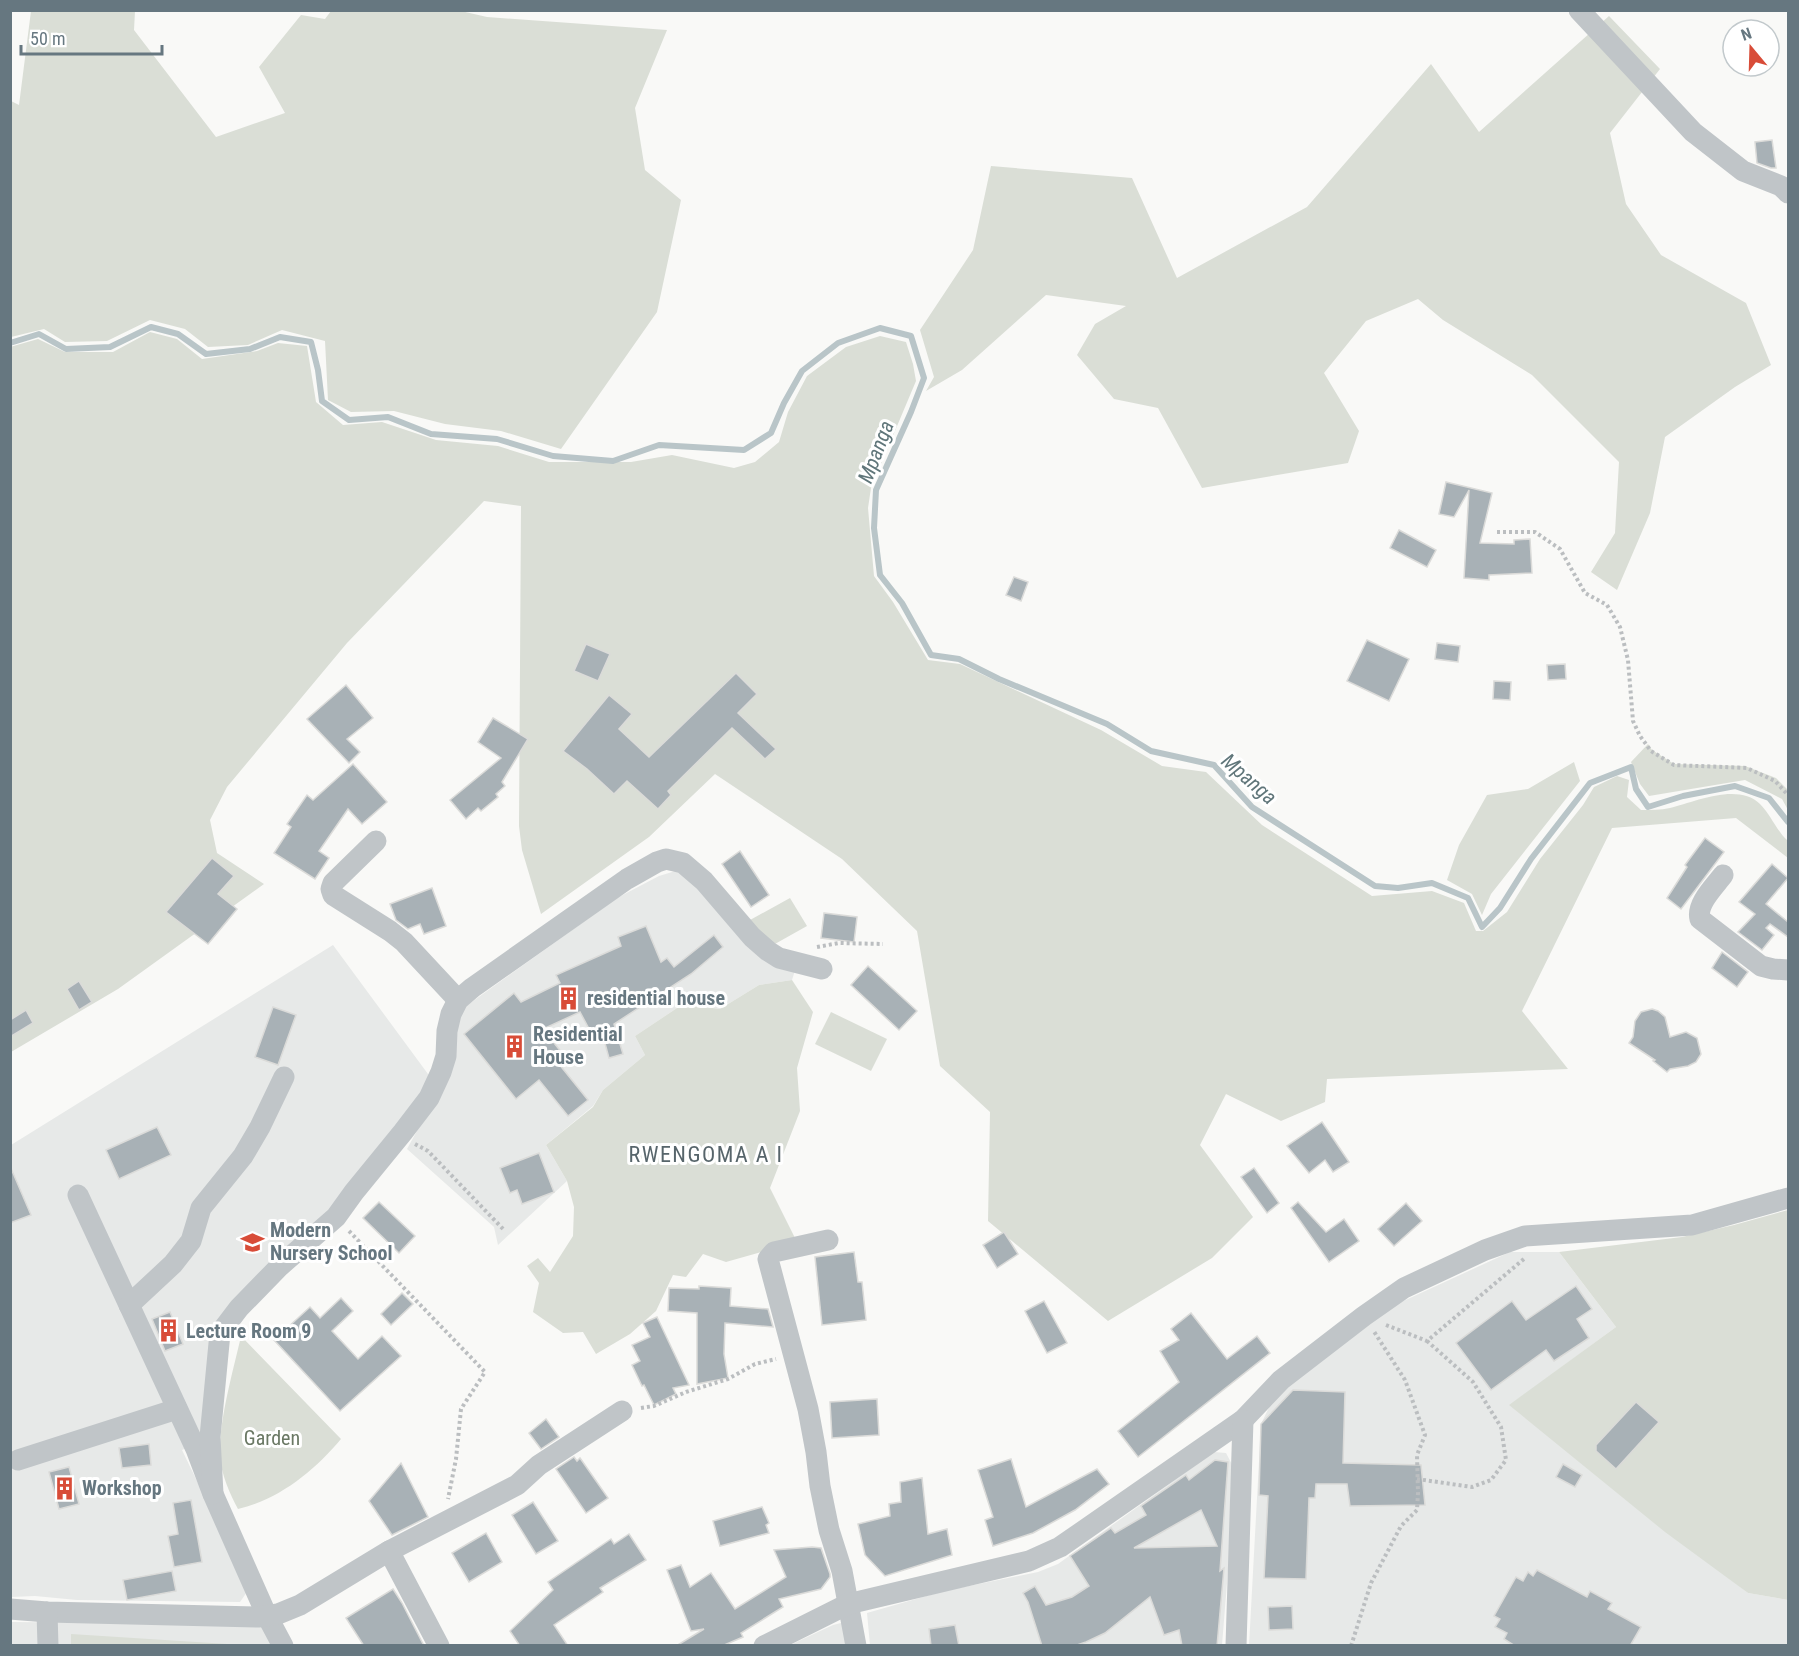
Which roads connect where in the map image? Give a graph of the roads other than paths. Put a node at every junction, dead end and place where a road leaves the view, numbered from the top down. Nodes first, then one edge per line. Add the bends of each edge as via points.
1 (1579, 10) edge
2 (1788, 193) edge
3 (376, 841) dead end
4 (1723, 875) dead end
5 (822, 969) dead end
6 (1788, 970) edge
7 (458, 1000) junction
8 (284, 1077) dead end
9 (78, 1195) dead end
10 (1788, 1198) edge
11 (828, 1240) dead end
12 (129, 1305) junction
13 (177, 1408) junction
14 (622, 1411) road end
15 (1243, 1420) junction
16 (18, 1460) dead end
17 (213, 1494) junction
18 (389, 1551) junction
19 (848, 1604) junction
20 (10, 1609) edge
21 (47, 1612) junction
22 (267, 1616) junction
23 (48, 1646) edge
24 (283, 1646) edge
25 (439, 1646) edge
26 (764, 1646) edge
27 (856, 1646) edge
28 (1236, 1646) edge

1 - 2 street via 1693,132 1743,171 1781,186
3 - 7 street via 333,883 333,895 404,942
4 - 6 street via 1701,907 1700,919 1761,966
5 - 7 street via 779,958 768,951 704,881 683,863 666,859 627,879
7 - 17 street via 447,1031 446,1056 429,1098 336,1217 280,1266 220,1333 210,1437
8 - 12 street via 243,1156 201,1208 191,1241 173,1264
9 - 12 street
10 - 15 street via 1692,1225 1525,1236 1485,1250 1404,1288 1364,1316 1281,1380
11 - 19 street via 774,1252 768,1259 795,1355 814,1441 819,1486
12 - 13 street
13 - 16 street
13 - 17 street
14 - 18 street via 539,1465 517,1485
15 - 19 street via 1042,1556
15 - 28 street
17 - 22 street
18 - 22 street via 300,1605
18 - 25 street
19 - 26 street
19 - 27 street
20 - 21 street
21 - 22 street
21 - 23 street
22 - 24 street

